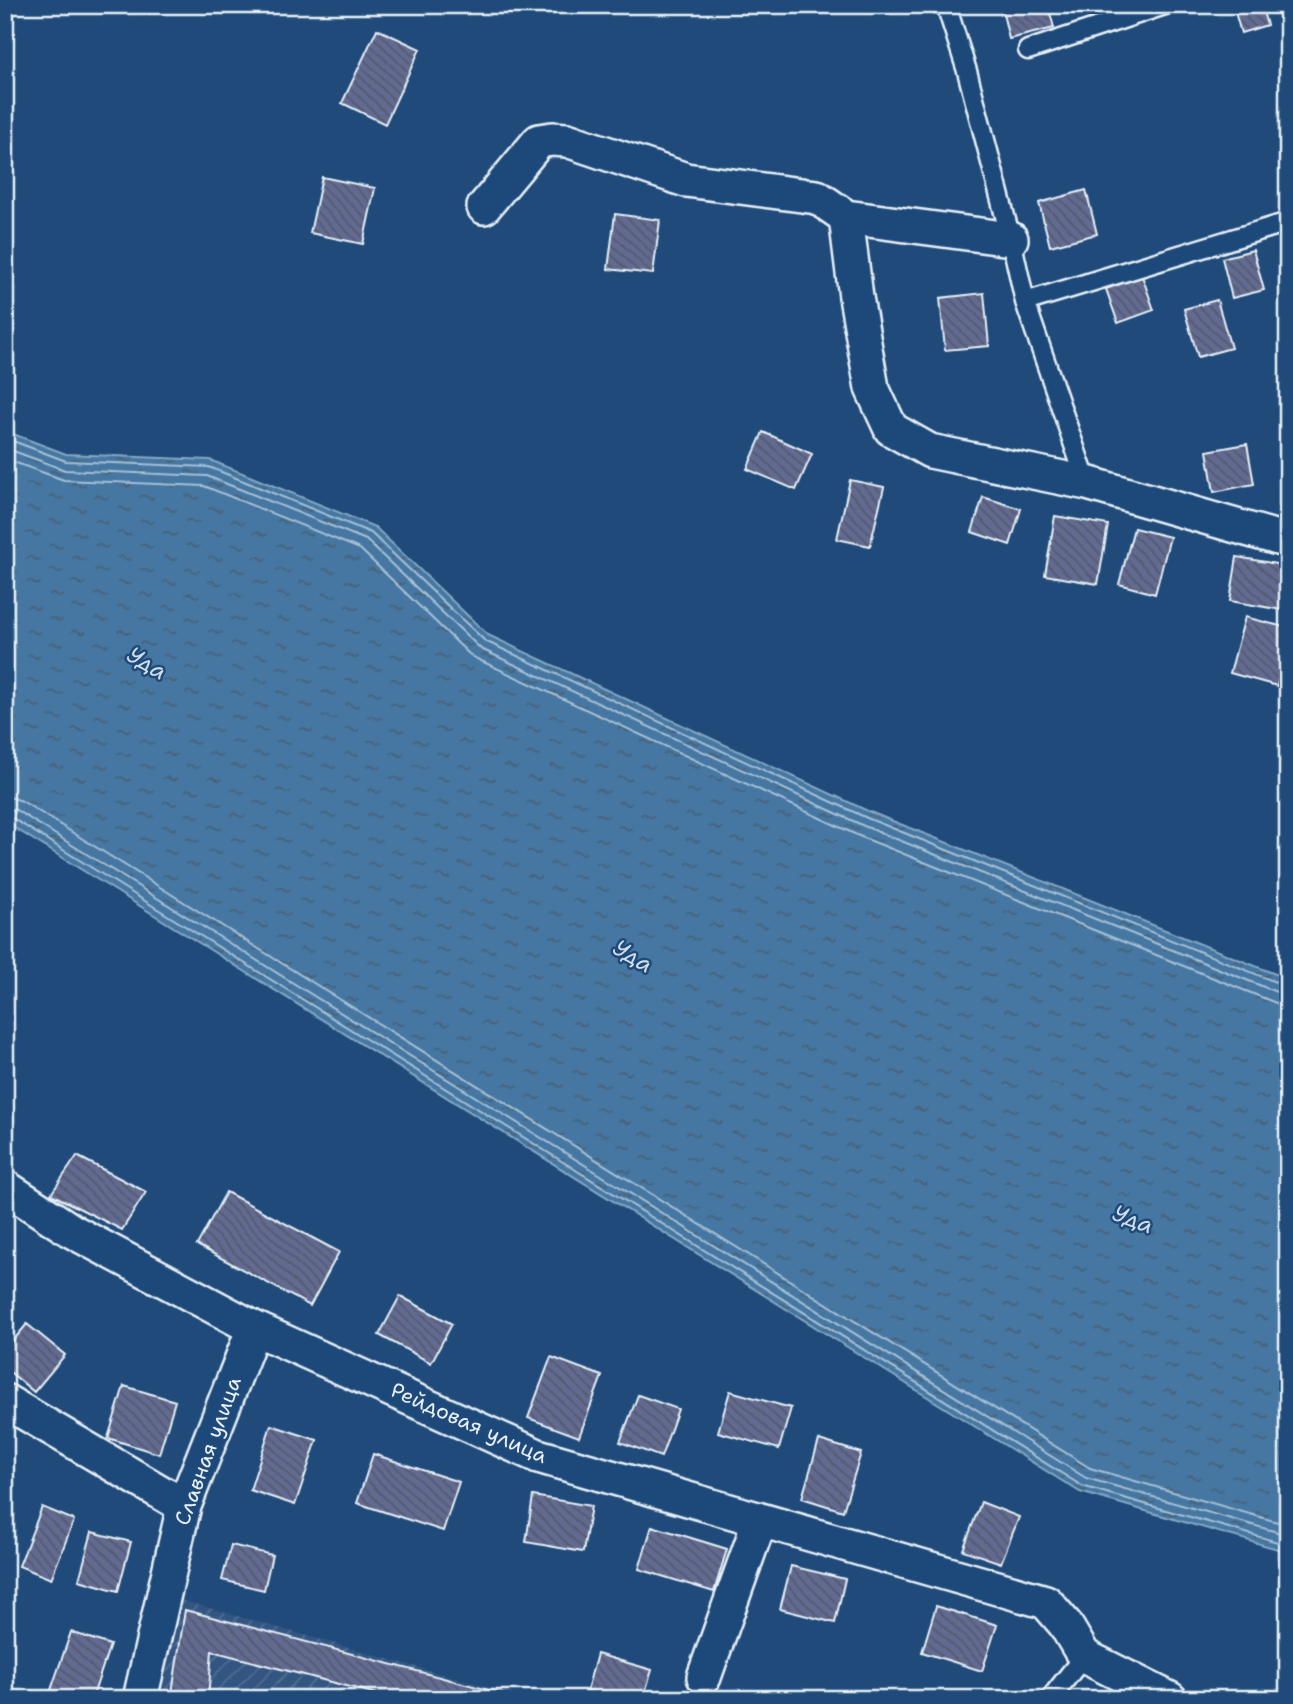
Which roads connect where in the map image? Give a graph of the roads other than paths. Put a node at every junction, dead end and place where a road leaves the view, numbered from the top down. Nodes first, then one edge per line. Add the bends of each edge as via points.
1 (946, 5) edge
2 (1165, 5) edge
3 (1028, 50) dead end
4 (484, 207) dead end
5 (846, 217) junction
6 (1288, 222) edge
7 (1011, 239) junction
8 (1025, 302) junction
9 (1087, 484) junction
10 (1288, 541) edge
11 (5, 1187) edge
12 (254, 1328) junction
13 (5, 1401) edge
14 (184, 1506) junction
15 (760, 1520) junction
16 (1084, 1656) junction
17 (704, 1677) dead end
18 (140, 1699) edge
19 (1050, 1699) edge
20 (1170, 1699) edge

1 - 7 lane
2 - 3 lane
4 - 5 street via 539,141 552,139 686,180 817,197
5 - 7 street
5 - 9 street via 872,388 891,429 930,451
6 - 8 lane
7 - 8 lane
8 - 9 lane
9 - 10 street
11 - 12 street, Рейдовая улица via 72,1231
12 - 14 street, Славная улица
12 - 15 street, Рейдовая улица via 538,1456
13 - 14 street
14 - 18 street, Славная улица
15 - 16 street, Рейдовая улица via 1046,1602
15 - 17 street
16 - 19 lane
16 - 20 street

